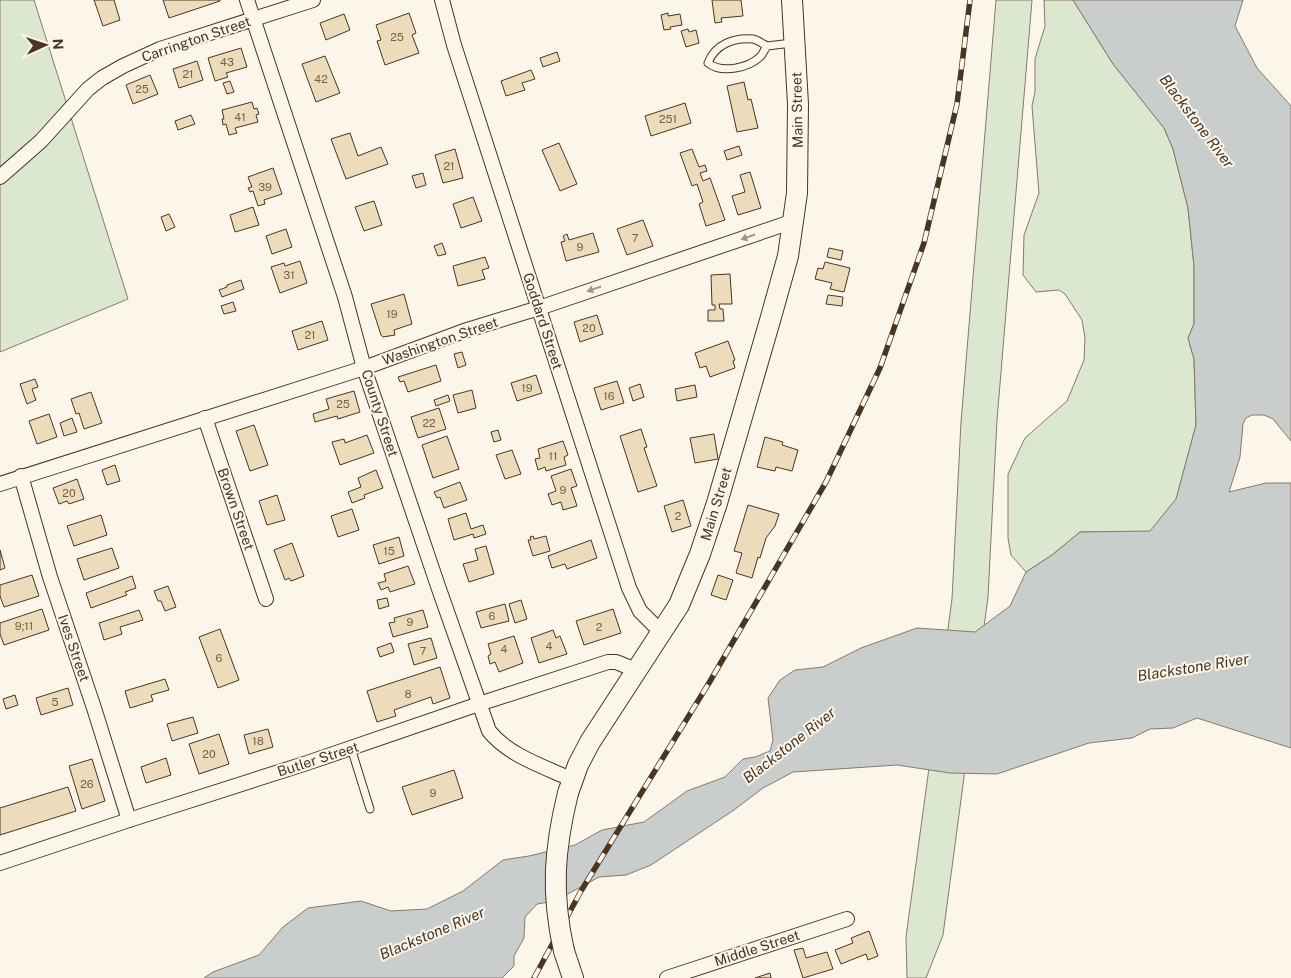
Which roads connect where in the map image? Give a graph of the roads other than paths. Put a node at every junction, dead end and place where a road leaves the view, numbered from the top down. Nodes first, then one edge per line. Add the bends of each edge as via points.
1 (247, 0) edge
2 (313, 0) edge
3 (442, 0) edge
4 (792, 0) edge
5 (253, 18) junction
6 (795, 43) junction
7 (768, 46) junction
8 (0, 177) edge
9 (794, 221) junction
10 (539, 308) junction
11 (364, 368) junction
12 (205, 418) junction
13 (21, 476) junction
14 (0, 484) edge
15 (266, 599) dead end
16 (662, 634) junction
17 (636, 670) junction
18 (479, 704) junction
19 (351, 748) junction
20 (570, 787) junction
21 (370, 809) dead end
22 (129, 820) junction
23 (0, 863) edge
24 (847, 919) dead end
25 (573, 978) edge
26 (667, 978) edge

1 - 5 street, County Street
2 - 5 street, Carrington Street
3 - 10 street, Goddard Street
4 - 6 main road, Main Street
5 - 8 street, Carrington Street via 160,49 102,78 41,141
5 - 11 street, County Street via 345,297
6 - 7 lane
6 - 9 main road, Main Street via 798,144
7 - 7 lane via 760,57 743,66 730,68 713,66 708,62 723,44 733,39 755,39
9 -> 10 street, Washington Street
9 - 16 main road, Main Street via 788,256 714,512 679,606
10 - 11 street, Washington Street via 464,331
10 - 16 street, Goddard Street via 629,588 640,611
11 - 12 street, Washington Street
11 - 18 street, County Street
12 - 13 street, Washington Street
12 - 15 street, Brown Street
13 - 14 street, Washington Street
13 - 22 street, Ives Street via 50,577
16 - 17 main road, Main Street
17 - 18 street, Butler Street via 608,662
17 - 20 main road, Main Street via 590,742
18 - 19 street, Butler Street
18 - 20 street, County Street via 489,731 498,742
19 - 21 lane
19 - 22 street, Butler Street
20 - 25 main road, Main Street, bridge via 559,834 556,903 564,951
22 - 23 street, Butler Street
24 - 26 street, Middle Street

